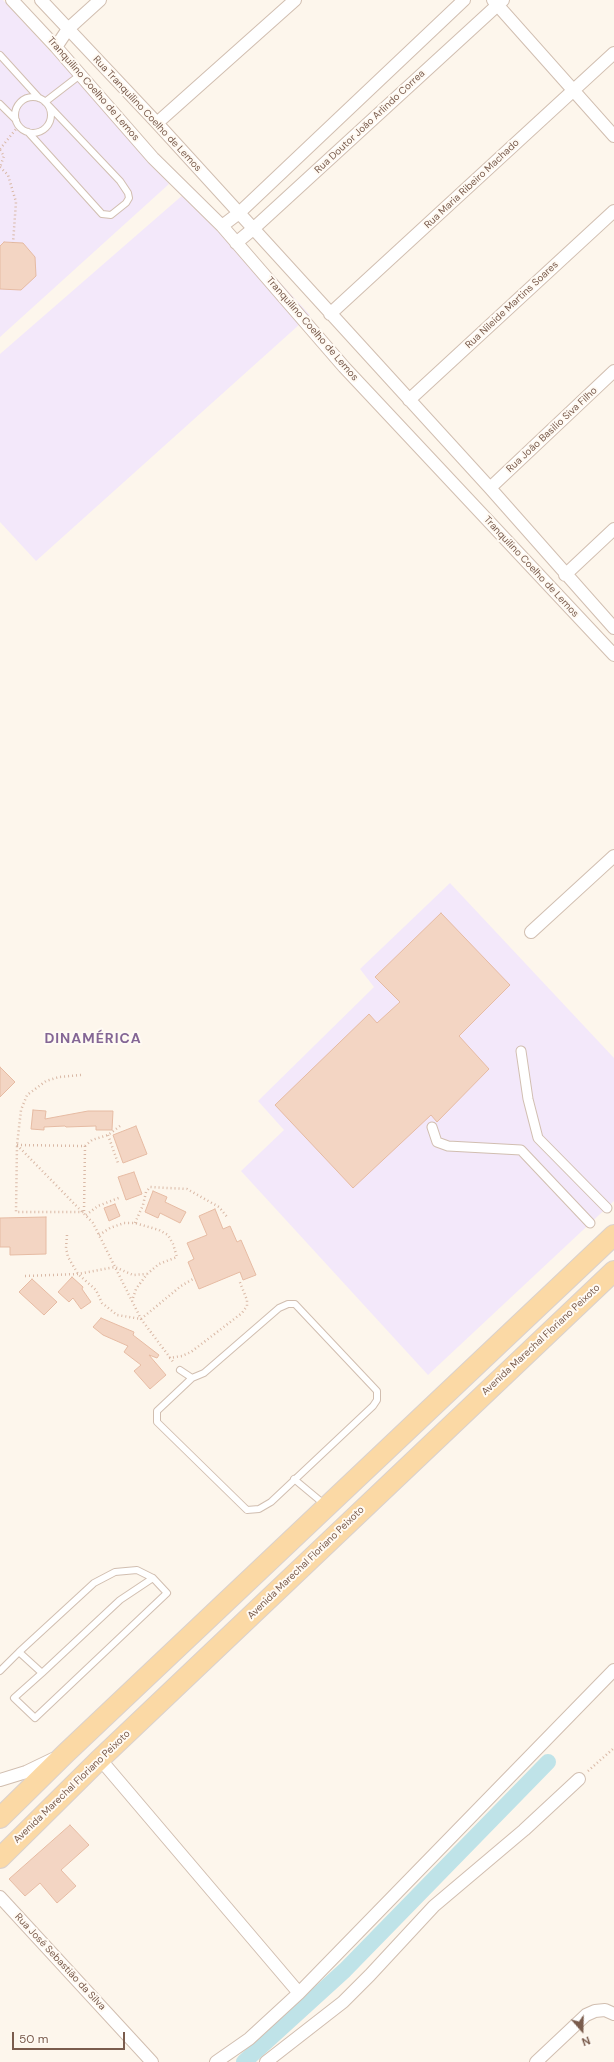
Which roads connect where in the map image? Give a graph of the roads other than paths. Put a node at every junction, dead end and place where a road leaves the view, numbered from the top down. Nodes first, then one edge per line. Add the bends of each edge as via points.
1 (12, 0) edge
2 (41, 0) edge
3 (100, 0) edge
4 (295, 0) edge
5 (464, 0) edge
6 (498, 2) edge
7 (68, 29) junction
8 (56, 47) junction
9 (614, 53) edge
10 (0, 55) edge
11 (80, 75) junction
12 (573, 91) junction
13 (44, 102) junction
14 (0, 104) edge
15 (18, 123) junction
16 (157, 123) junction
17 (28, 132) junction
18 (614, 136) edge
19 (614, 211) edge
20 (239, 213) junction
21 (222, 226) junction
22 (253, 229) junction
23 (236, 243) junction
24 (330, 314) junction
25 (614, 371) edge
26 (410, 400) junction
27 (490, 488) junction
28 (614, 529) edge
29 (565, 575) junction
30 (614, 628) edge
31 (614, 654) edge
32 (614, 856) edge
33 (531, 932) dead end
34 (521, 1051) dead end
35 (432, 1127) dead end
36 (607, 1208) dead end
37 (590, 1224) dead end
38 (614, 1235) edge
39 (614, 1271) edge
40 (180, 1370) road end
41 (192, 1378) junction
42 (294, 1479) junction
43 (327, 1507) junction
44 (153, 1578) junction
45 (19, 1652) junction
46 (614, 1670) edge
47 (0, 1671) edge
48 (42, 1673) junction
49 (66, 1753) junction
50 (100, 1759) junction
51 (579, 1779) road end
52 (0, 1780) edge
53 (0, 1818) edge
54 (0, 1858) edge
55 (0, 1897) edge
56 (299, 1993) junction
57 (610, 2012) edge
58 (152, 2062) edge
59 (216, 2062) edge
60 (266, 2062) edge
61 (536, 2062) edge

1 - 8 street, Tranquilino Coelho de Lemos
2 - 7 street, Rua Tranquilino Coelho de Lemos
3 - 7 street
4 - 16 street
5 - 20 street
6 - 12 street
6 - 22 street, Rua Doutor João Arlindo Correa
7 - 8 street
7 - 16 street, Rua Tranquilino Coelho de Lemos
8 - 11 street, Tranquilino Coelho de Lemos
9 - 12 street, Rua Maria Ribeiro Machado
10 - 13 lane
11 - 13 lane
11 - 21 street, Tranquilino Coelho de Lemos via 153,158
12 - 18 street
12 - 24 street, Rua Maria Ribeiro Machado
13 - 15 lane via 28,98 19,104 16,109
13 - 17 lane via 50,118 45,128
13 - 17 lane via 120,181 128,193 126,203 111,215 102,214
14 - 15 lane
15 - 17 lane
16 - 20 street, Rua Tranquilino Coelho de Lemos
19 - 26 street, Rua Nileide Martins Soares
20 - 21 street
20 - 22 street, Rua Tranquilino Coelho de Lemos
21 - 23 street, Tranquilino Coelho de Lemos
22 - 23 street, Rua Doutor João Arlindo Correa
22 - 24 street, Tranquilino Coelho de Lemos
23 - 31 street, Tranquilino Coelho de Lemos via 344,366
24 - 26 street, Tranquilino Coelho de Lemos
25 - 27 street, Rua João Basilio Siva Filho
26 - 27 street, Tranquilino Coelho de Lemos
27 - 29 street, Tranquilino Coelho de Lemos
28 - 29 street
29 - 30 street, Tranquilino Coelho de Lemos
32 - 33 street
34 - 36 street via 528,1099 538,1138
35 - 37 street via 437,1142 448,1146 521,1150
38 - 43 main road
39 - 50 main road, Avenida Marechal Floriano Peixoto
40 - 41 lane
41 - 42 lane via 157,1411 157,1422 247,1510 259,1509 271,1502
41 - 42 lane via 204,1373 278,1308 295,1304 377,1391 377,1400
42 - 43 lane
43 - 49 main road
44 - 45 lane via 137,1570 115,1572 94,1583
44 - 48 lane via 120,1600
44 - 48 lane via 167,1593 35,1718 14,1698
45 - 47 lane
45 - 48 lane
46 - 56 street
49 - 52 street via 26,1772
49 - 53 main road
50 - 54 main road, Avenida Marechal Floriano Peixoto
50 - 56 street
51 - 60 street via 524,1830 434,1906 370,1976 342,2002
55 - 58 street, Rua José Sebastião da Silva
56 - 59 street via 249,2039
57 - 61 street via 595,2010 586,2015

